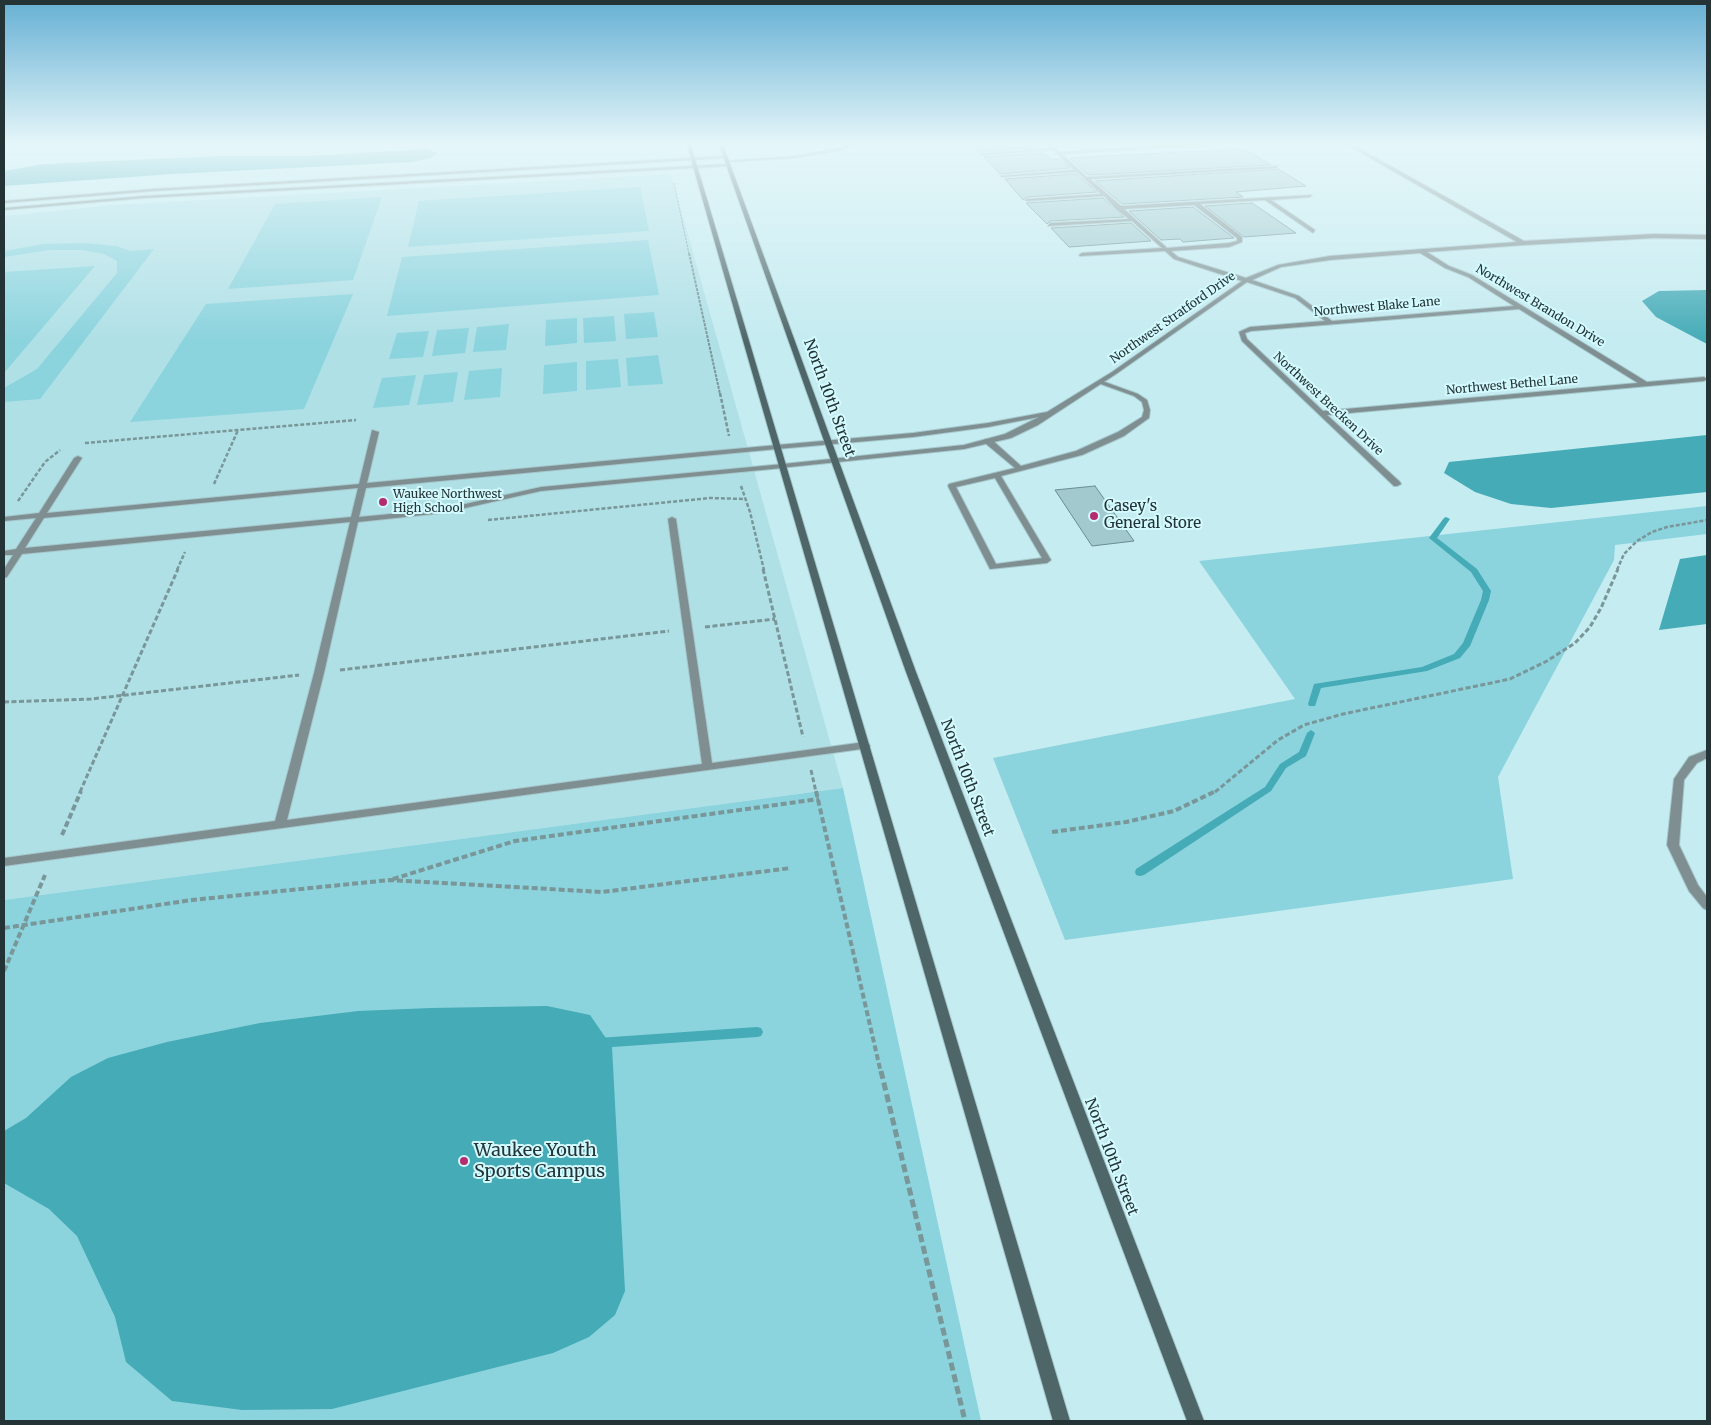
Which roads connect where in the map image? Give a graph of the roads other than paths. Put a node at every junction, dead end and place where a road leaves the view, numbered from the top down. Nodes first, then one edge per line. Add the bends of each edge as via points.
1 (707, 208) edge
2 (743, 208) edge
3 (1118, 208) edge
4 (1202, 208) edge
5 (1281, 208) edge
6 (1463, 208) edge
7 (1131, 220) junction
8 (1050, 225) dead end
9 (1313, 231) dead end
10 (1707, 237) edge
11 (1524, 243) junction
12 (1165, 249) junction
13 (1421, 251) junction
14 (1082, 256) dead end
15 (1247, 280) junction
16 (1521, 307) junction
17 (1330, 322) junction
18 (1244, 340) joint
19 (1704, 379) dead end
20 (1100, 382) junction
21 (1645, 384) junction
22 (1322, 413) junction
23 (1050, 414) junction
24 (375, 432) dead end
25 (988, 441) junction
26 (829, 442) junction
27 (777, 447) junction
28 (78, 458) dead end
29 (836, 461) junction
30 (783, 466) junction
31 (1020, 469) junction
32 (998, 475) junction
33 (363, 484) junction
34 (1397, 484) dead end
35 (42, 514) junction
36 (4, 519) edge
37 (356, 519) junction
38 (672, 519) dead end
39 (19, 552) junction
40 (4, 553) edge
41 (4, 576) edge
42 (865, 746) junction
43 (1707, 754) edge
44 (707, 766) junction
45 (280, 824) junction
46 (4, 862) edge
47 (1707, 904) edge
48 (1062, 1421) edge
49 (1196, 1421) edge

1 - 27 main road
2 - 26 main road, North 10th Street
3 - 7 street
4 - 12 street via 1240,238 1239,242
5 - 9 street
6 - 11 street
7 - 8 street
7 - 12 street
10 - 11 street, Northwest Stratford Drive via 1645,236
11 - 13 street, Northwest Stratford Drive
12 - 14 street
12 - 15 street via 1176,258
13 - 15 street, Northwest Stratford Drive via 1330,258 1280,266
13 - 16 street, Northwest Brandon Drive
15 - 17 street via 1297,297
15 - 20 street, Northwest Stratford Drive
16 - 17 street, Northwest Blake Lane
16 - 21 street, Northwest Brandon Drive
17 - 18 street, Northwest Blake Lane via 1250,329 1242,332
18 - 22 street, Northwest Brecken Drive
19 - 21 street, Northwest Bethel Lane
20 - 23 street, Northwest Stratford Drive
20 - 31 street via 1145,401 1148,410 1145,418 1121,434 1079,453
21 - 22 street, Northwest Bethel Lane
22 - 34 street, Northwest Brecken Drive
23 - 25 street, Northwest Stratford Drive via 1008,436
23 - 26 street, Northwest Stratford Drive via 970,428
24 - 33 street
25 - 29 street, Northwest Stratford Drive via 964,448
25 - 31 street
26 - 27 street, Northwest Stratford Drive
26 - 29 main road, North 10th Street
27 - 30 main road
27 - 33 street, Northwest Stratford Drive
28 - 35 street
29 - 30 street, Northwest Stratford Drive
29 - 49 main road, North 10th Street via 911,672
30 - 37 street, Northwest Stratford Drive via 541,490 443,511
30 - 42 main road
31 - 32 street
32 - 32 street via 1007,492 1047,560 993,567 952,486
33 - 35 street, Northwest Stratford Drive
33 - 37 street
35 - 36 street, Northwest Stratford Drive
35 - 39 street
37 - 39 street, Northwest Stratford Drive
37 - 45 street
38 - 44 street
39 - 40 street, Northwest Stratford Drive
39 - 41 street
42 - 44 street
42 - 48 main road
43 - 47 street via 1693,760 1679,779 1673,845 1693,888
44 - 45 street
45 - 46 street

